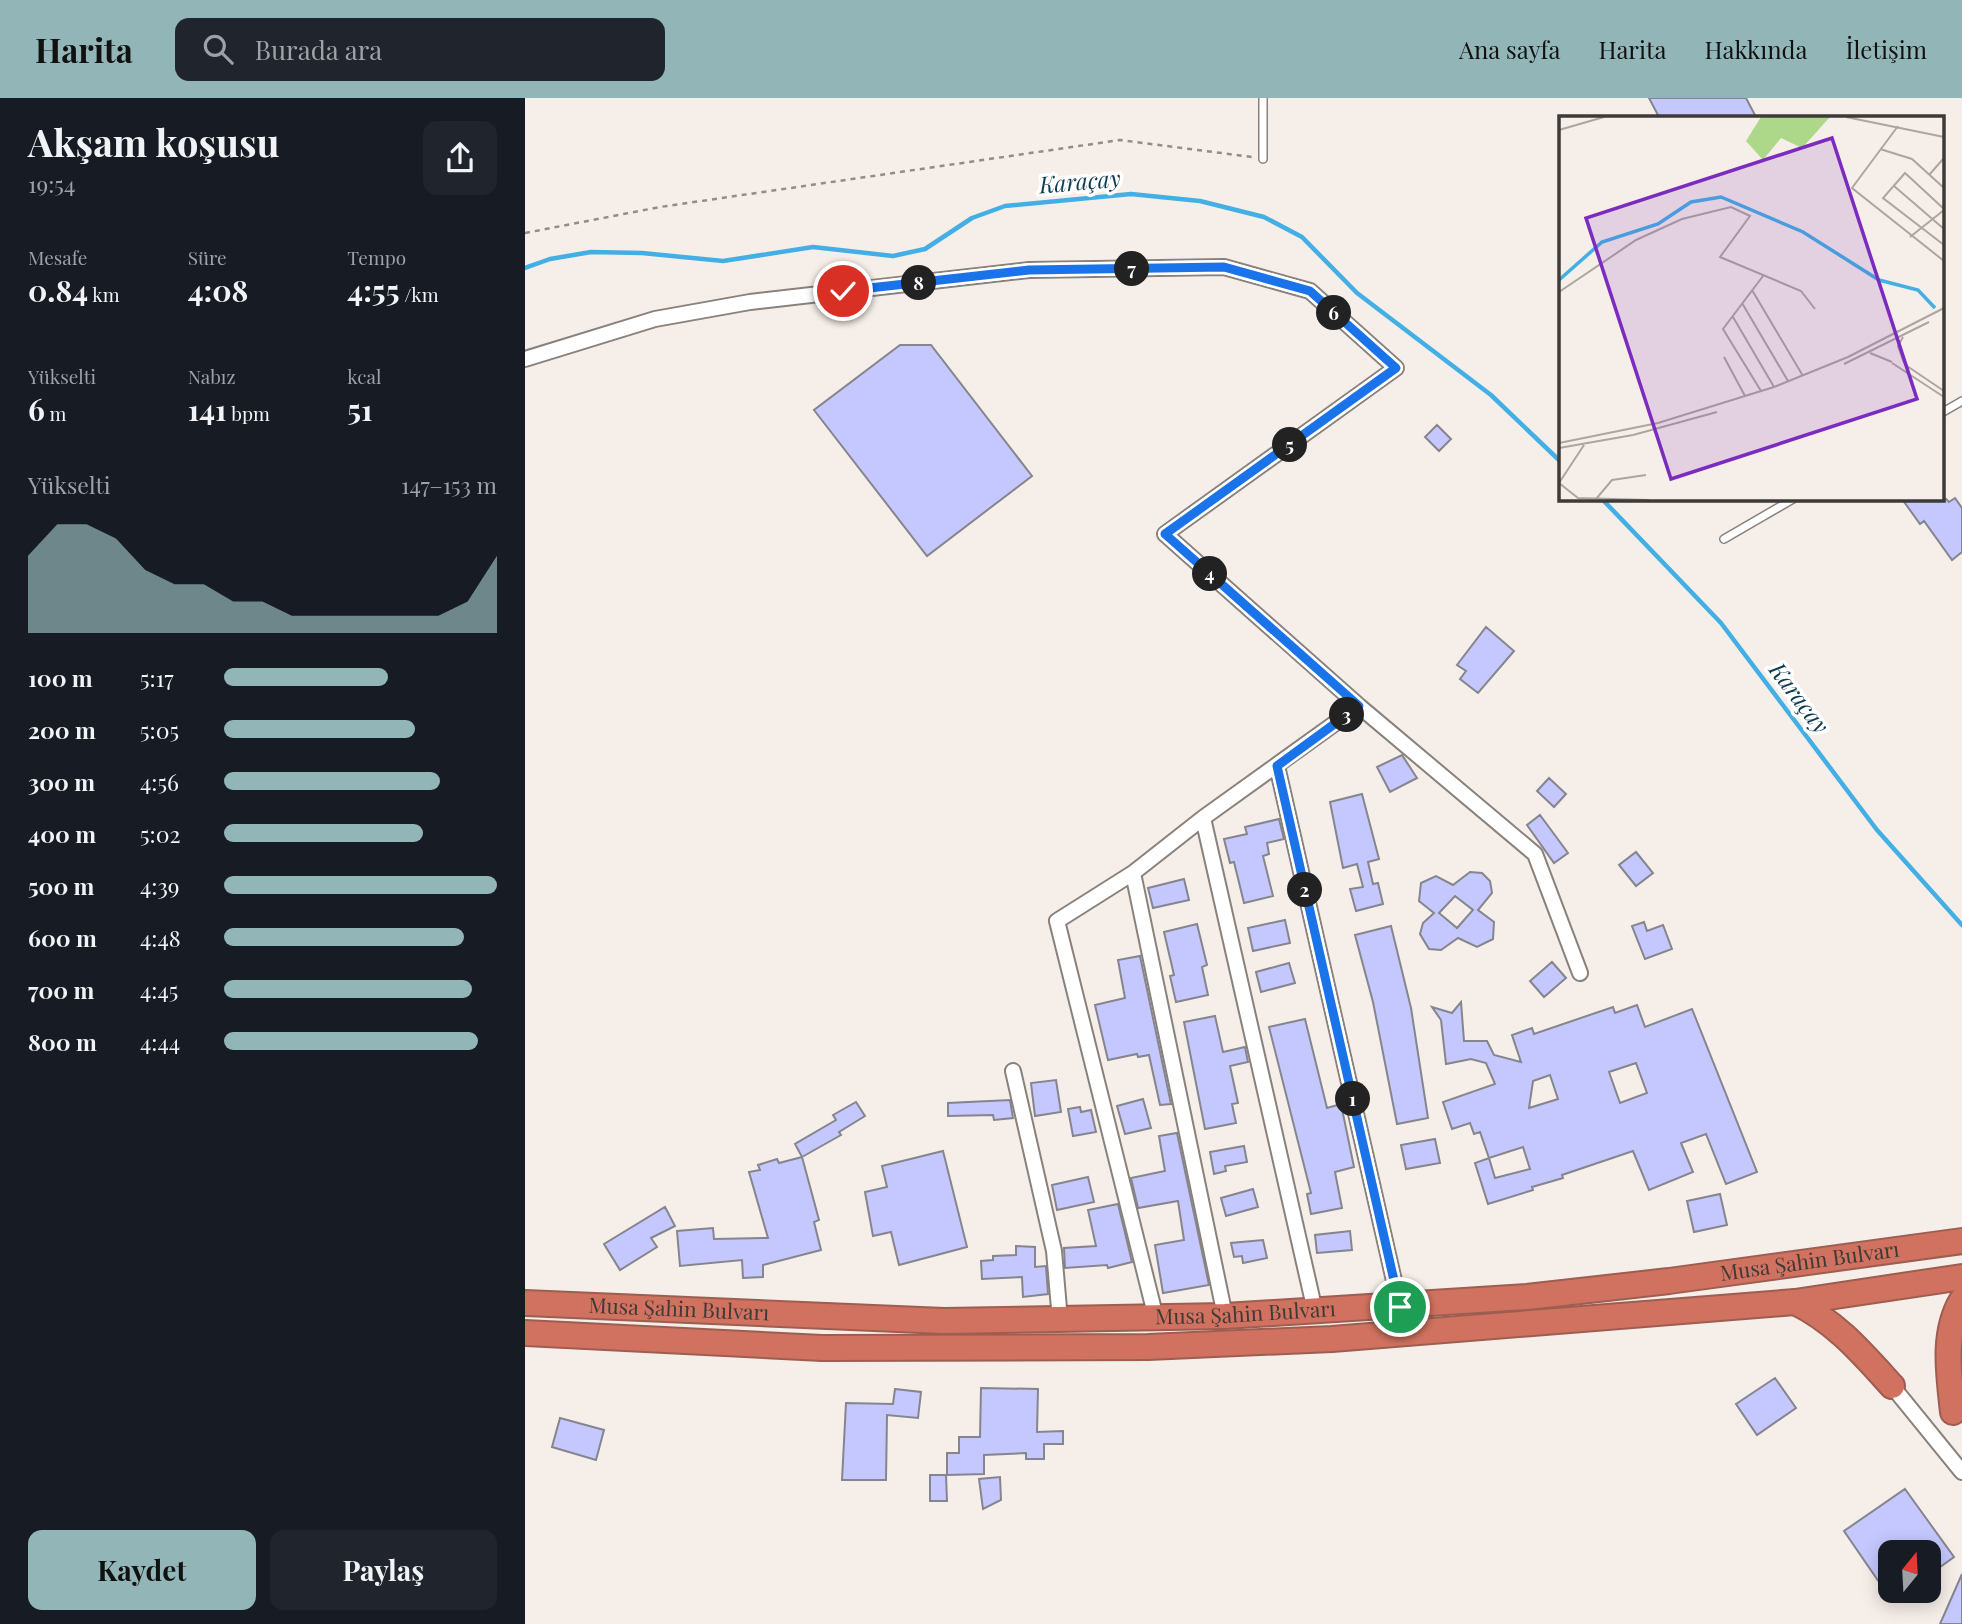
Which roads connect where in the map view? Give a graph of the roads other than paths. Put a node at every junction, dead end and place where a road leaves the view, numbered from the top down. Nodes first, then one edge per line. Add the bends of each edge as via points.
1 (1263, 98) edge
2 (1263, 159) road end
3 (525, 359) edge
4 (1962, 401) edge
5 (1945, 411) edge
6 (1791, 500) edge
7 (1724, 539) dead end
8 (1359, 706) junction
9 (1277, 766) junction
10 (1203, 818) junction
11 (1133, 873) junction
12 (1580, 973) dead end
13 (1013, 1071) dead end
14 (1962, 1241) edge
15 (1962, 1277) edge
16 (1962, 1300) edge
17 (1795, 1302) junction
18 (525, 1303) edge
19 (1400, 1307) junction
20 (1315, 1311) junction
21 (1225, 1317) junction
22 (1156, 1318) junction
23 (1059, 1320) junction
24 (525, 1333) edge
25 (1892, 1386) joint
26 (1958, 1418) edge
27 (1962, 1472) edge

1 - 2 lane
3 - 8 street via 655,319 750,302 1029,270 1224,267 1310,291 1396,368 1165,534
4 - 5 lane
6 - 7 lane
8 - 9 street
8 - 12 street via 1535,854
9 - 10 street
9 - 19 street
10 - 11 street
10 - 20 street
11 - 21 street
11 - 22 street via 1057,921
13 - 23 street via 1054,1251
14 - 19 highway, Musa Şahin Bulvarı via 1669,1282
15 - 17 highway, Musa Şahin Bulvarı
16 - 26 highway via 1955,1311 1948,1362
17 - 24 highway, Musa Şahin Bulvarı via 1332,1339 1148,1347 822,1348
17 - 25 highway via 1843,1333
18 - 23 highway, Musa Şahin Bulvarı via 836,1318
19 - 20 highway, Musa Şahin Bulvarı
20 - 21 highway, Musa Şahin Bulvarı
21 - 22 highway, Musa Şahin Bulvarı
22 - 23 highway, Musa Şahin Bulvarı
25 - 27 street

